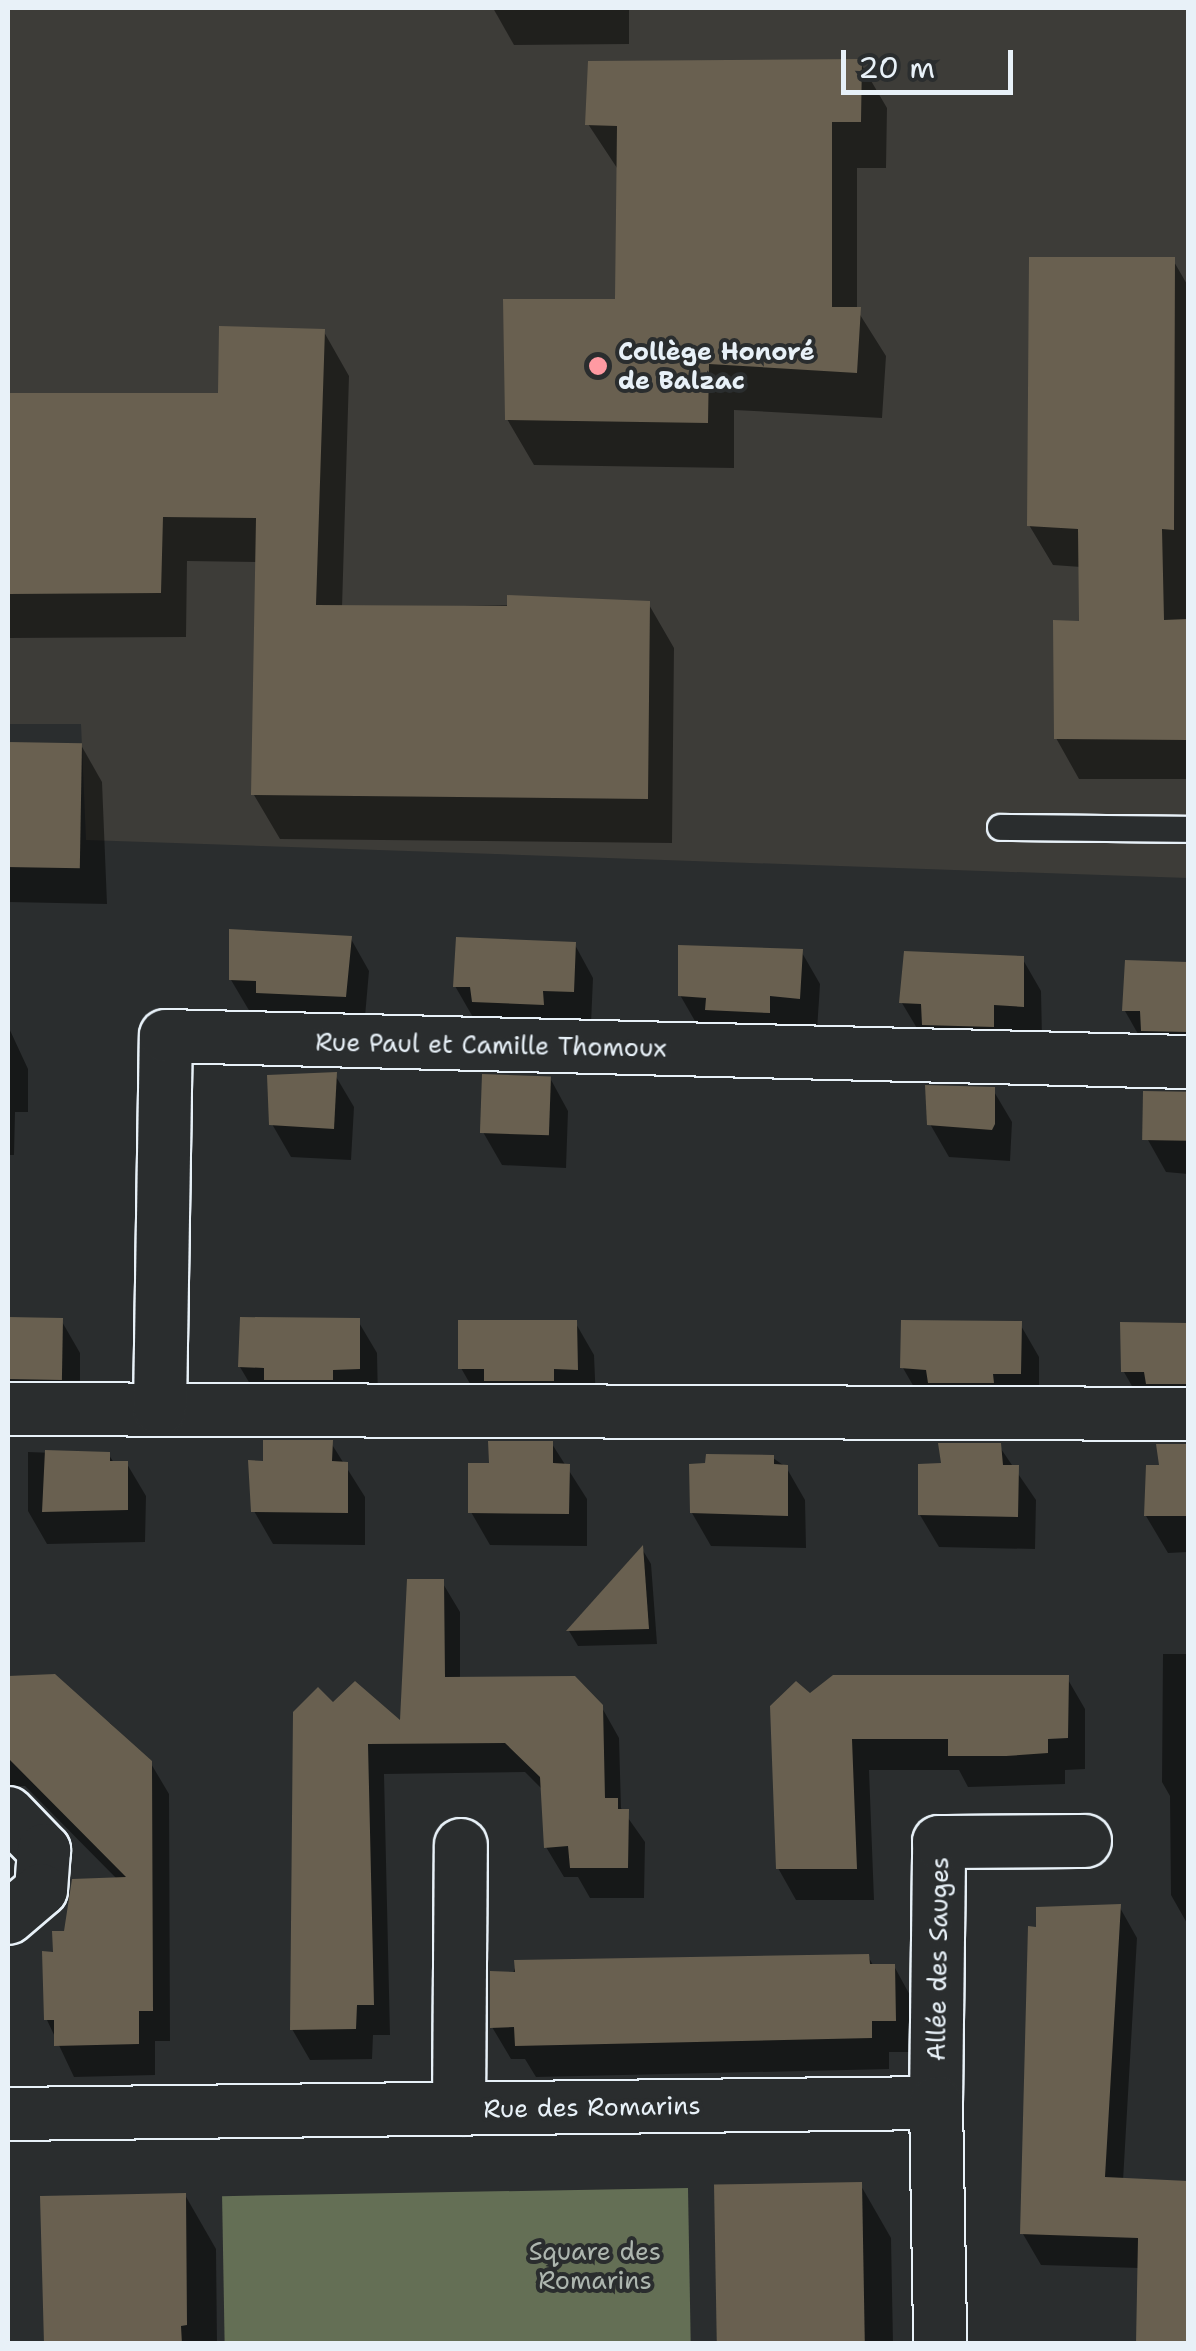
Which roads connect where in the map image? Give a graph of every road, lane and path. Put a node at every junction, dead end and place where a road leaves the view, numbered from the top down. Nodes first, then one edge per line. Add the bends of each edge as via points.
1 (1000, 828) dead end
2 (1188, 829) edge
3 (1188, 1062) edge
4 (8, 1409) edge
5 (160, 1409) junction
6 (1188, 1414) edge
7 (8, 1813) edge
8 (1085, 1841) dead end
9 (461, 1844) dead end
10 (8, 1918) edge
11 (936, 2103) junction
12 (459, 2109) junction
13 (8, 2114) edge
14 (940, 2344) edge

1 - 2 lane
3 - 5 street, Rue Paul et Camille Thomoux via 166,1036
4 - 5 street
5 - 6 street
7 - 10 street via 44,1850 41,1890
8 - 11 street, Allée des Sauges via 939,1842
9 - 12 street
11 - 12 street, Rue des Romarins
11 - 14 street
12 - 13 street, Rue des Romarins

